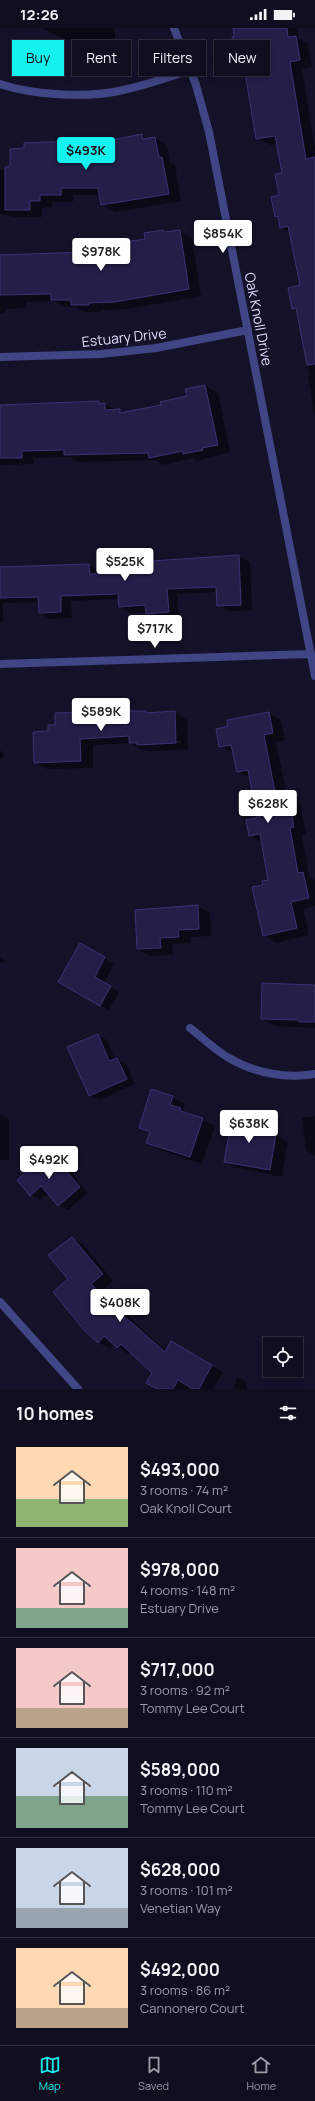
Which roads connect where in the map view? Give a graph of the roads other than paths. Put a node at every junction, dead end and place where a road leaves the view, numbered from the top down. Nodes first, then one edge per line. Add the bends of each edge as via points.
1 (174, 28) edge
2 (179, 40) edge
3 (171, 76) edge
4 (192, 76) edge
5 (0, 84) edge
6 (248, 330) junction
7 (0, 357) edge
8 (311, 654) junction
9 (0, 664) edge
10 (315, 676) edge
11 (190, 1028) dead end
12 (315, 1074) edge
13 (0, 1302) edge
14 (78, 1389) edge

1 - 2 street, Oak Knoll Drive
3 - 5 street via 136,87 104,93 47,94
4 - 6 street, Oak Knoll Drive via 209,132
6 - 7 street, Estuary Drive via 156,348 100,354
6 - 8 street, Oak Knoll Drive
8 - 9 street
8 - 10 street, Oak Knoll Drive
11 - 12 street via 229,1058 249,1068 281,1076
13 - 14 street

